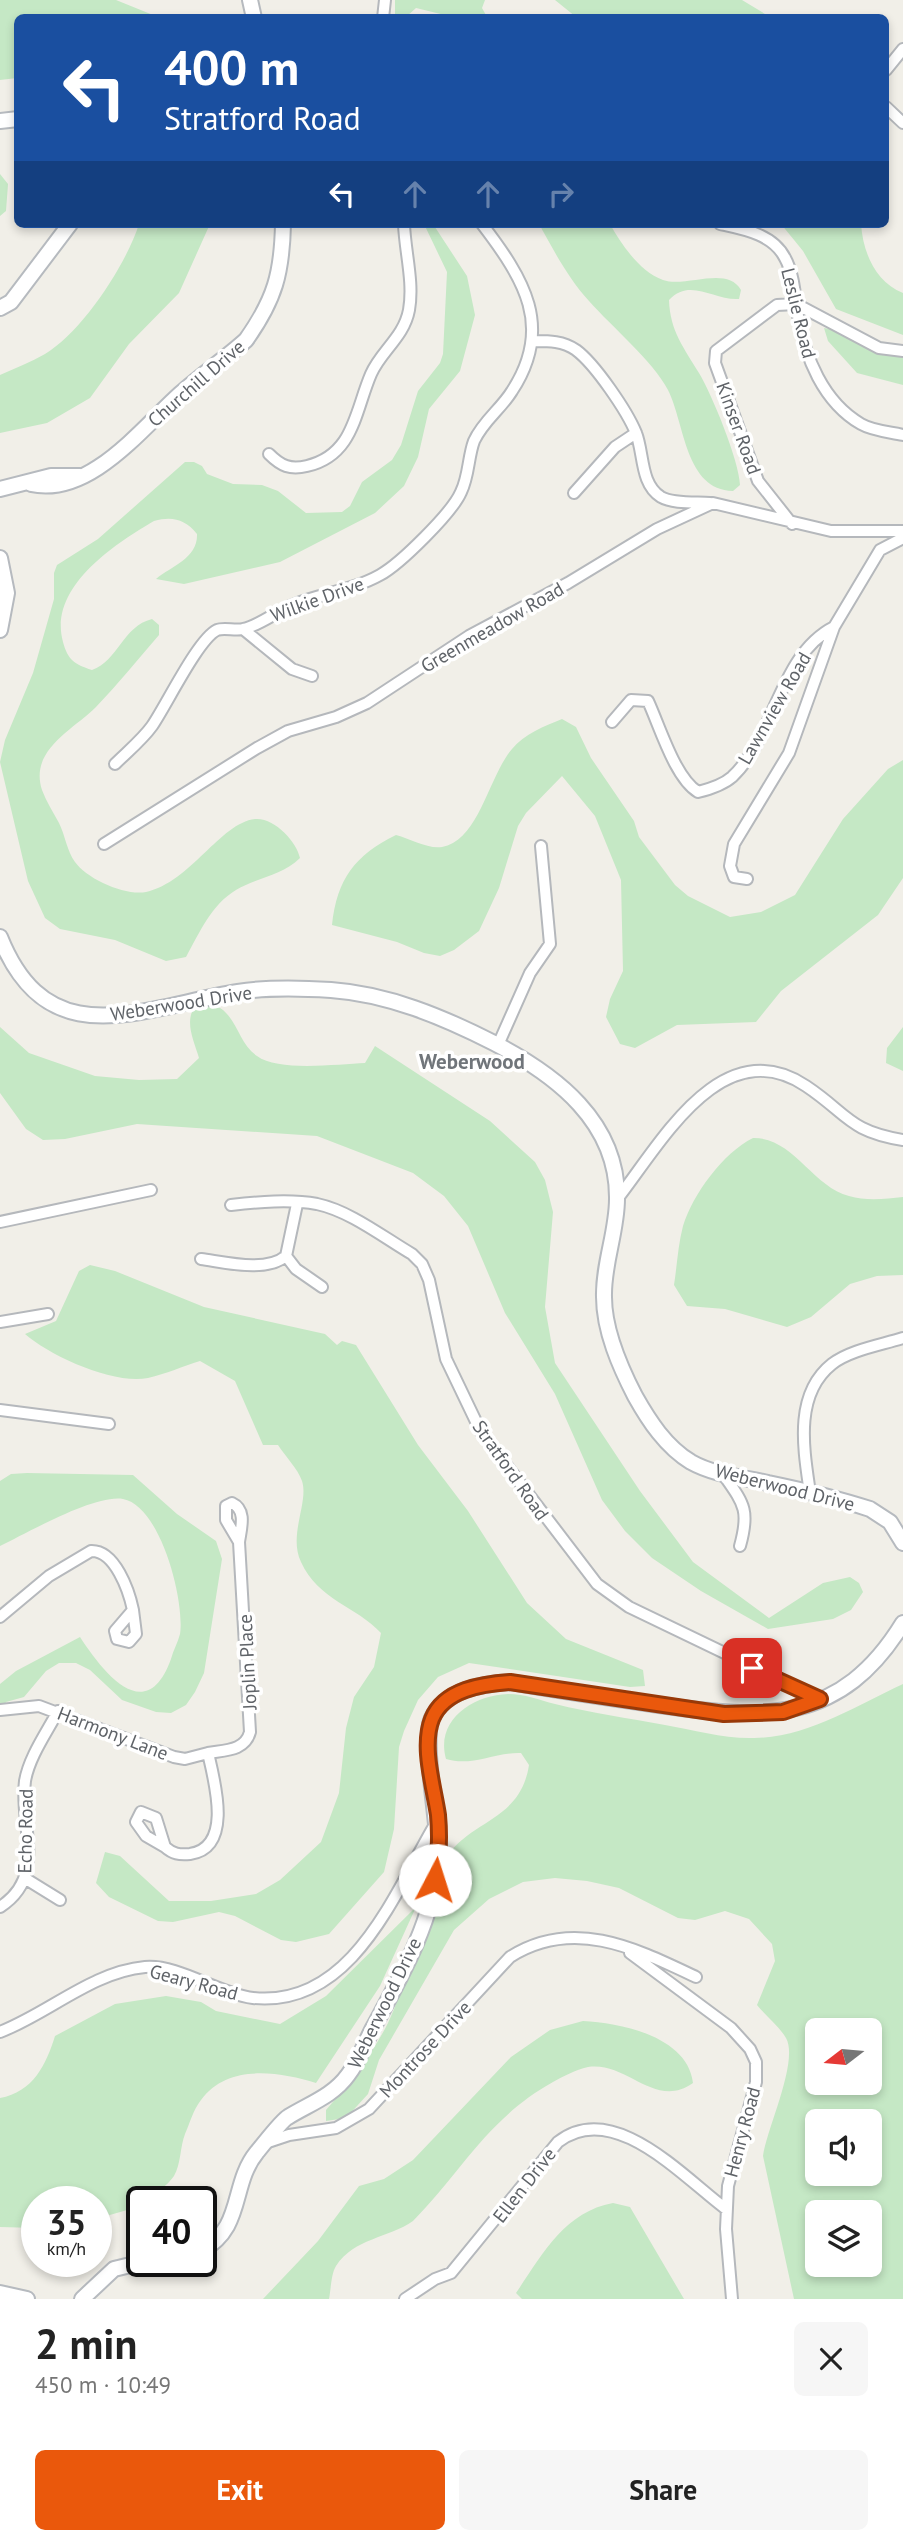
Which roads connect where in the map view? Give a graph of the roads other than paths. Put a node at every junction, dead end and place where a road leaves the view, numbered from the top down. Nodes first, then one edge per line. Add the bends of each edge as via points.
1 (903, 49) edge
2 (889, 66) edge
3 (889, 110) edge
4 (903, 123) edge
5 (67, 228) edge
6 (283, 228) edge
7 (404, 228) edge
8 (485, 228) edge
9 (737, 228) edge
10 (796, 304) junction
11 (0, 308) edge
12 (534, 341) junction
13 (903, 351) edge
14 (636, 433) junction
15 (903, 435) edge
16 (269, 454) dead end
17 (0, 489) edge
18 (574, 493) dead end
19 (713, 503) junction
20 (792, 524) junction
21 (903, 531) edge
22 (903, 538) edge
23 (0, 558) edge
24 (834, 627) junction
25 (243, 629) junction
26 (0, 630) edge
27 (312, 676) dead end
28 (612, 722) dead end
29 (115, 764) dead end
30 (104, 844) dead end
31 (541, 846) dead end
32 (747, 879) dead end
33 (0, 937) edge
34 (498, 1045) junction
35 (903, 1140) edge
36 (151, 1191) dead end
37 (618, 1198) junction
38 (297, 1204) junction
39 (230, 1205) dead end
40 (0, 1222) edge
41 (286, 1256) junction
42 (201, 1259) dead end
43 (322, 1287) dead end
44 (48, 1314) dead end
45 (0, 1321) edge
46 (903, 1338) edge
47 (0, 1410) edge
48 (109, 1424) dead end
49 (723, 1474) junction
50 (810, 1493) junction
51 (239, 1542) dead end
52 (903, 1543) edge
53 (740, 1546) dead end
54 (132, 1610) dead end
55 (0, 1617) edge
56 (903, 1623) edge
57 (820, 1699) junction
58 (0, 1710) edge
59 (58, 1711) junction
60 (208, 1754) junction
61 (438, 1818) junction
62 (165, 1847) dead end
63 (26, 1879) junction
64 (60, 1900) dead end
65 (0, 1907) edge
66 (619, 1946) junction
67 (696, 1977) dead end
68 (0, 2032) edge
69 (268, 2142) junction
70 (726, 2209) junction
71 (217, 2238) edge
72 (126, 2266) edge
73 (0, 2293) edge
74 (27, 2299) edge
75 (82, 2299) edge
76 (405, 2299) edge
77 (732, 2299) edge

1 - 2 street
3 - 4 street
5 - 11 street via 11,302
6 - 17 street, Churchill Drive via 278,284 246,340 97,469
7 - 16 street via 409,309 402,331 372,372 345,442 329,457 296,468 286,467
8 - 12 street, Wilkie Drive via 522,287 533,318
9 - 10 street, Leslie Road via 774,244 785,257
10 - 13 street via 879,348
10 - 15 street, Leslie Road via 802,340 814,371 837,407 863,425
10 - 20 street, Kinser Road via 777,305 716,351 715,363 758,481
12 - 14 street via 557,341 576,350 623,405
12 - 25 street, Wilkie Drive via 527,367 474,442 463,490 450,512 384,573 295,604
14 - 18 street via 615,447
14 - 19 street via 653,489 663,498
19 - 20 street
19 - 30 street, Greenmeadow Road via 657,529 469,636 367,703 288,731 257,748
20 - 21 street via 831,531
22 - 24 street, Lawnview Road via 880,550
23 - 26 street via 7,593
24 - 28 street, Lawnview Road via 820,634 799,660 746,760 716,787 698,792 683,779 648,701 631,700
24 - 32 street, Lawnview Road via 789,753 734,844 730,866 734,877
25 - 27 street via 292,669
25 - 29 street, Wilkie Drive via 218,629 204,641 150,729
31 - 34 street via 550,944 530,973
33 - 34 street, Weberwood Drive via 27,988 50,1006 76,1015 108,1016 243,991 333,990 392,1000 452,1021
34 - 37 street, Weberwood Drive via 569,1090 597,1126 611,1161
35 - 37 street via 857,1128 809,1088 779,1071 750,1071 694,1100
36 - 40 street
37 - 49 street, Weberwood Drive via 604,1300 623,1373 662,1438 690,1462
38 - 39 street, Stratford Road
38 - 41 street
38 - 57 street, Stratford Road via 335,1210 422,1264 446,1359 481,1432 597,1584 629,1607
41 - 42 street via 265,1264
41 - 43 street
44 - 45 street
46 - 50 street via 832,1364 818,1380 806,1405 803,1447
47 - 48 street
49 - 50 street, Weberwood Drive
49 - 53 street via 739,1497 747,1520
50 - 52 street, Weberwood Drive via 870,1509 890,1522
51 - 60 street, Joplin Place via 250,1732 238,1748
54 - 55 street via 130,1596 108,1558 91,1551 49,1576
56 - 57 street, Weberwood Drive via 873,1667
57 - 61 street, Weberwood Drive via 783,1712 724,1714 510,1682 465,1689 432,1717 428,1734
58 - 59 street, Harmony Lane via 39,1706
59 - 60 street, Harmony Lane via 174,1757
59 - 63 street, Echo Road via 26,1777
60 - 62 street via 216,1800 213,1841 204,1851 190,1854 176,1854
61 - 68 street, Geary Road via 382,1920 343,1967 316,1988 284,1997 251,1998 149,1966 118,1970 27,2022
61 - 69 street, Weberwood Drive via 432,1898 398,1982 348,2076 319,2102 285,2118
63 - 64 street
63 - 65 street, Echo Road via 15,1896
66 - 67 street, Montrose Drive
66 - 69 street, Montrose Drive via 562,1937 517,1953 369,2109 336,2128
66 - 70 street, Henry Road via 722,2020 754,2055 756,2082
69 - 71 street via 252,2158 226,2230
70 - 76 street, Ellen Drive via 628,2136 585,2128 558,2142 451,2273
70 - 77 street, Henry Road
72 - 75 street via 114,2269
73 - 74 street

